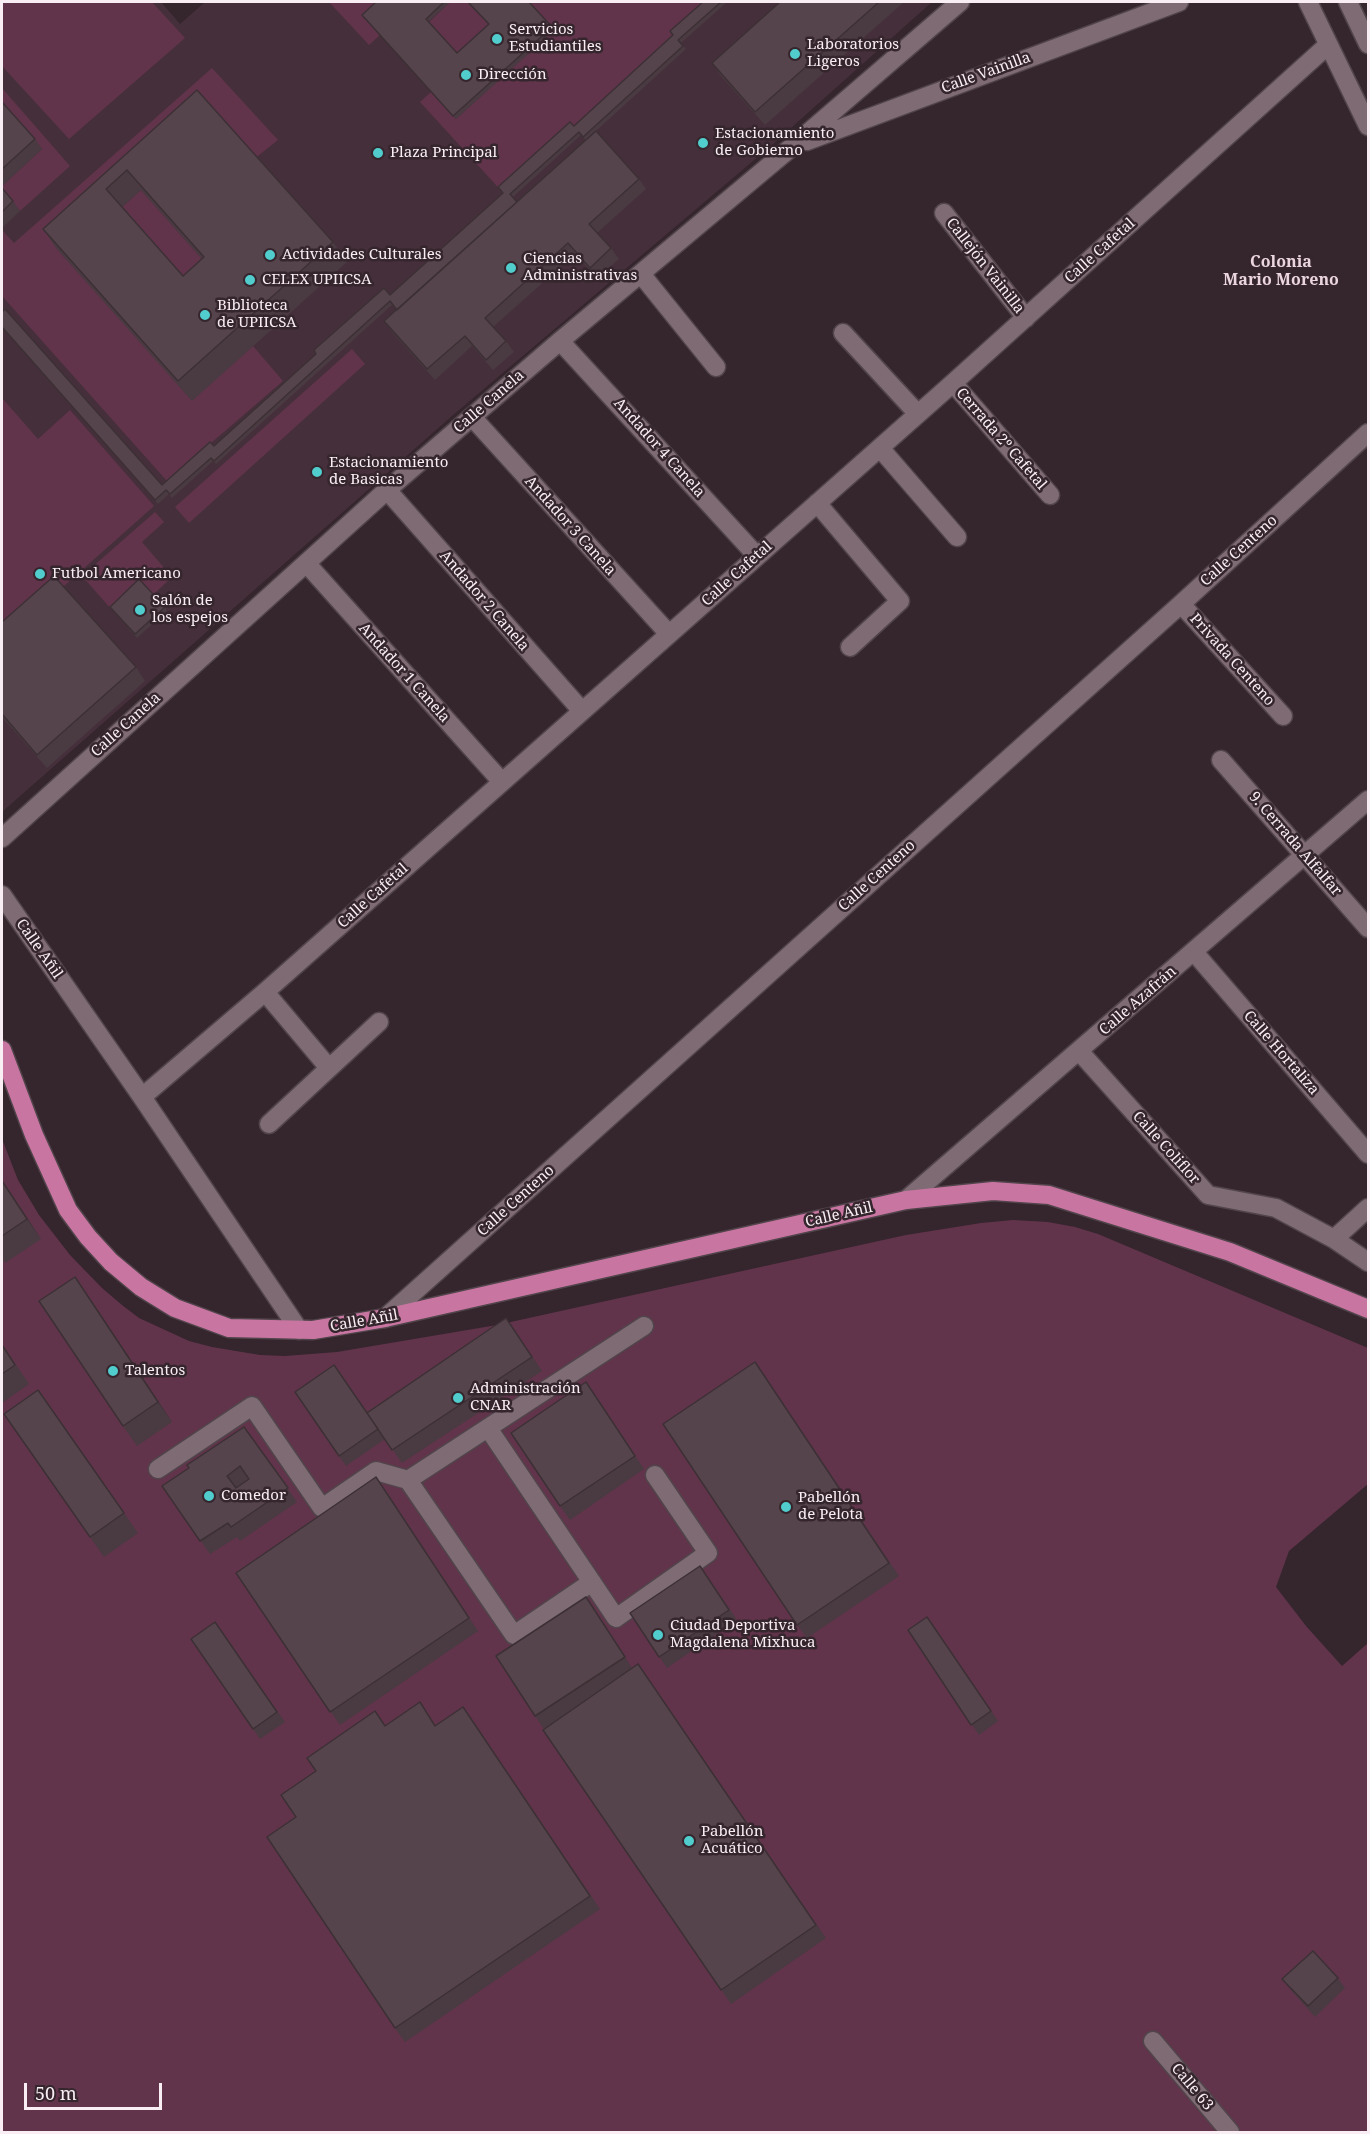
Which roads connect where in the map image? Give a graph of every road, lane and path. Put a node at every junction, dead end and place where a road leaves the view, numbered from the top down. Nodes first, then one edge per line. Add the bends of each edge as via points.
1 (960, 2) edge
2 (1179, 2) edge
3 (1308, 2) edge
4 (1357, 8) edge
5 (1368, 44) edge
6 (1328, 45) junction
7 (1368, 126) edge
8 (794, 146) junction
9 (944, 213) dead end
10 (641, 273) junction
11 (1026, 318) junction
12 (843, 333) dead end
13 (560, 341) junction
14 (716, 367) dead end
15 (953, 383) junction
16 (918, 414) junction
17 (472, 417) junction
18 (1368, 433) edge
19 (880, 448) junction
20 (387, 490) junction
21 (1050, 495) dead end
22 (817, 503) junction
23 (957, 537) dead end
24 (757, 556) junction
25 (307, 564) junction
26 (1181, 604) junction
27 (669, 634) junction
28 (850, 647) dead end
29 (582, 711) junction
30 (1283, 716) dead end
31 (1221, 760) dead end
32 (502, 782) junction
33 (1368, 800) edge
34 (2, 838) edge
35 (1305, 856) junction
36 (2, 895) edge
37 (1368, 928) edge
38 (1194, 952) junction
39 (265, 992) junction
40 (379, 1022) dead end
41 (2, 1050) edge
42 (1080, 1051) junction
43 (329, 1068) junction
44 (142, 1097) junction
45 (269, 1124) dead end
46 (1368, 1154) edge
47 (906, 1200) junction
48 (1368, 1208) edge
49 (1334, 1239) junction
50 (1368, 1262) edge
51 (1368, 1309) edge
52 (385, 1318) junction
53 (644, 1326) dead end
54 (299, 1330) junction
55 (488, 1428) junction
56 (158, 1469) dead end
57 (655, 1475) dead end
58 (408, 1480) junction
59 (592, 1582) junction
60 (1153, 2041) dead end
61 (1230, 2133) edge

1 - 8 street, Calle Canela
2 - 8 street, Calle Vainilla
3 - 6 street
4 - 5 street
6 - 7 street
6 - 11 street, Calle Cafetal
8 - 10 street, Calle Canela
9 - 11 street, Callejón Vainilla
10 - 13 street, Calle Canela
10 - 14 street
11 - 15 street, Calle Cafetal
12 - 16 street
13 - 17 street, Calle Canela
13 - 24 street, Andador 4 Canela
15 - 16 street, Calle Cafetal
15 - 21 street, Cerrada 2º Cafetal
16 - 19 street, Calle Cafetal
17 - 20 street, Calle Canela
17 - 27 street, Andador 3 Canela
18 - 26 street, Calle Centeno
19 - 22 street, Calle Cafetal
19 - 23 street
20 - 25 street, Calle Canela
20 - 29 street, Andador 2 Canela
22 - 24 street, Calle Cafetal
22 - 28 street via 900,601
24 - 27 street, Calle Cafetal
25 - 32 street, Andador 1 Canela
25 - 34 street, Calle Canela
26 - 30 street, Privada Centeno
26 - 52 street, Calle Centeno
27 - 29 street, Calle Cafetal
29 - 32 street, Calle Cafetal
31 - 35 street, 9. Cerrada Alfalfar
32 - 39 street, Calle Cafetal
33 - 35 street, Calle Azafrán
35 - 37 street, 9. Cerrada Alfalfar
35 - 38 street, Calle Azafrán
36 - 44 street, Calle Añil
38 - 42 street, Calle Azafrán
38 - 46 street, Calle Hortaliza
39 - 43 street
39 - 44 street, Calle Cafetal
40 - 43 street
41 - 54 main road, Calle Añil via 68,1210 111,1262 175,1308 229,1328
42 - 47 street, Calle Azafrán
42 - 49 street, Calle Coliflor via 1208,1195 1276,1208
43 - 45 street
44 - 54 street, Calle Añil
47 - 51 main road, Calle Añil via 993,1191 1049,1195 1230,1252
47 - 52 main road, Calle Añil
48 - 49 street
49 - 50 street, Calle Coliflor
52 - 54 main road, Calle Añil
53 - 55 street
55 - 58 street
55 - 59 street
56 - 58 street via 252,1406 322,1508 376,1471
57 - 59 street via 708,1553 616,1618
58 - 59 street via 514,1635
60 - 61 street, Calle 63

